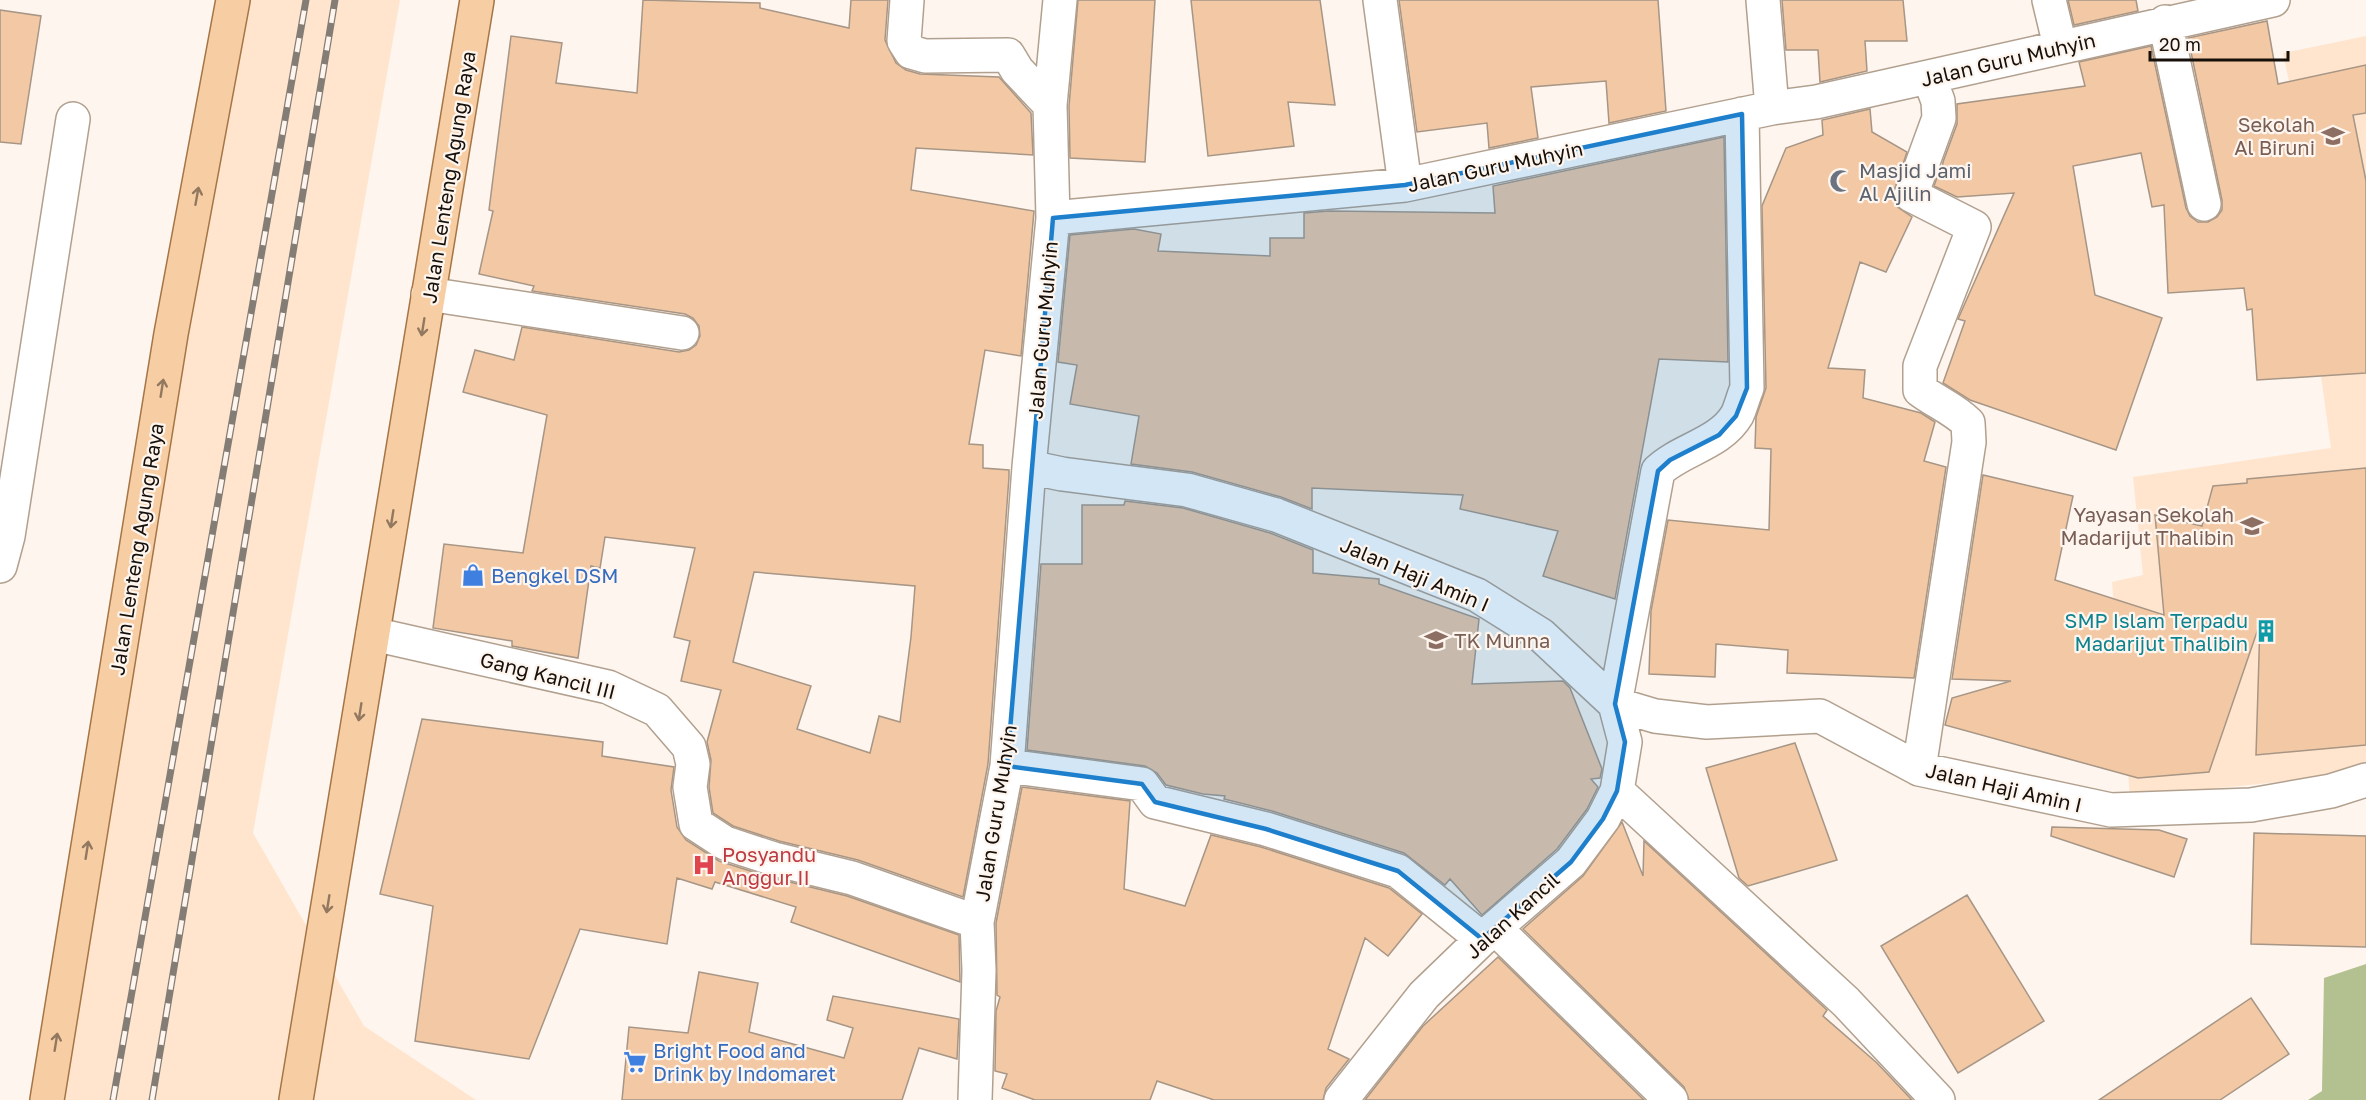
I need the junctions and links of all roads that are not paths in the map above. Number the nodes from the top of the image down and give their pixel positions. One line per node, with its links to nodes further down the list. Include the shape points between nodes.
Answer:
1 (233, 0): 31 (main road, Jalan Lenteng Agung Raya, one-way to 1, via 171,334)
2 (477, 0): 19 (main road, Jalan Lenteng Agung Raya)
3 (907, 0): 13 (street, via 904,41 911,52 925,56 1008,55)
4 (1060, 0): 13 (street)
5 (1380, 0): 16 (street)
6 (1763, 0): 14 (street)
7 (2049, 0): 11 (street)
8 (2273, 0): 9 (street, Jalan Guru Muhyin)
9 (2214, 7): 10 (street, Jalan Guru Muhyin)
10 (2164, 22): 11 (street, Jalan Guru Muhyin); 17 (street)
11 (2060, 46): 12 (street, Jalan Guru Muhyin)
12 (1929, 77): 14 (street, Jalan Guru Muhyin); 26 (street, via 1938,101 1939,118 1911,195 1974,227 1920,366 1920,390 1968,423 1969,442)
13 (1050, 105): 18 (street)
14 (1757, 111): 16 (street, Jalan Guru Muhyin); 24 (street, via 1747,388 1736,416 1719,435 1670,460 1658,471)
15 (73, 119): 22 (street, via 8,536)
16 (1405, 185): 18 (street, Jalan Guru Muhyin)
17 (2204, 204)
18 (1053, 218): 21 (street, Jalan Guru Muhyin)
19 (428, 294): 20 (street); 23 (main road, Jalan Lenteng Agung Raya, one-way to 23)
20 (682, 333)
21 (1029, 467): 24 (street, Jalan Haji Amin I, via 1186,490 1276,515 1477,595 1541,635); 25 (street, Jalan Guru Muhyin)
22 (0, 566)
23 (373, 634): 29 (street, Gang Kancil III, via 608,687 657,710 690,747 690,787 696,824 725,843 852,878); 32 (main road, Jalan Lenteng Agung Raya, one-way to 32)
24 (1615, 704): 26 (street, Jalan Haji Amin I, via 1655,716 1707,722 1820,716); 28 (street, Jalan Kancil, via 1625,742)
25 (1007, 766): 29 (street, Jalan Guru Muhyin); 30 (street, via 1142,784 1155,802 1266,829 1398,871)
26 (1919, 769): 27 (street, Jalan Haji Amin I, via 2110,810 2251,805 2331,791)
27 (2366, 780)
28 (1617, 791): 30 (street, Jalan Kancil, via 1603,819 1571,862); 36 (street, via 1846,1002)
29 (977, 922): 33 (street, Jalan Guru Muhyin, via 980,970)
30 (1488, 933): 34 (street, Jalan Kancil, via 1424,995); 35 (street)
31 (47, 1100)
32 (296, 1100)
33 (975, 1100)
34 (1341, 1100)
35 (1671, 1100)
36 (1938, 1100)

